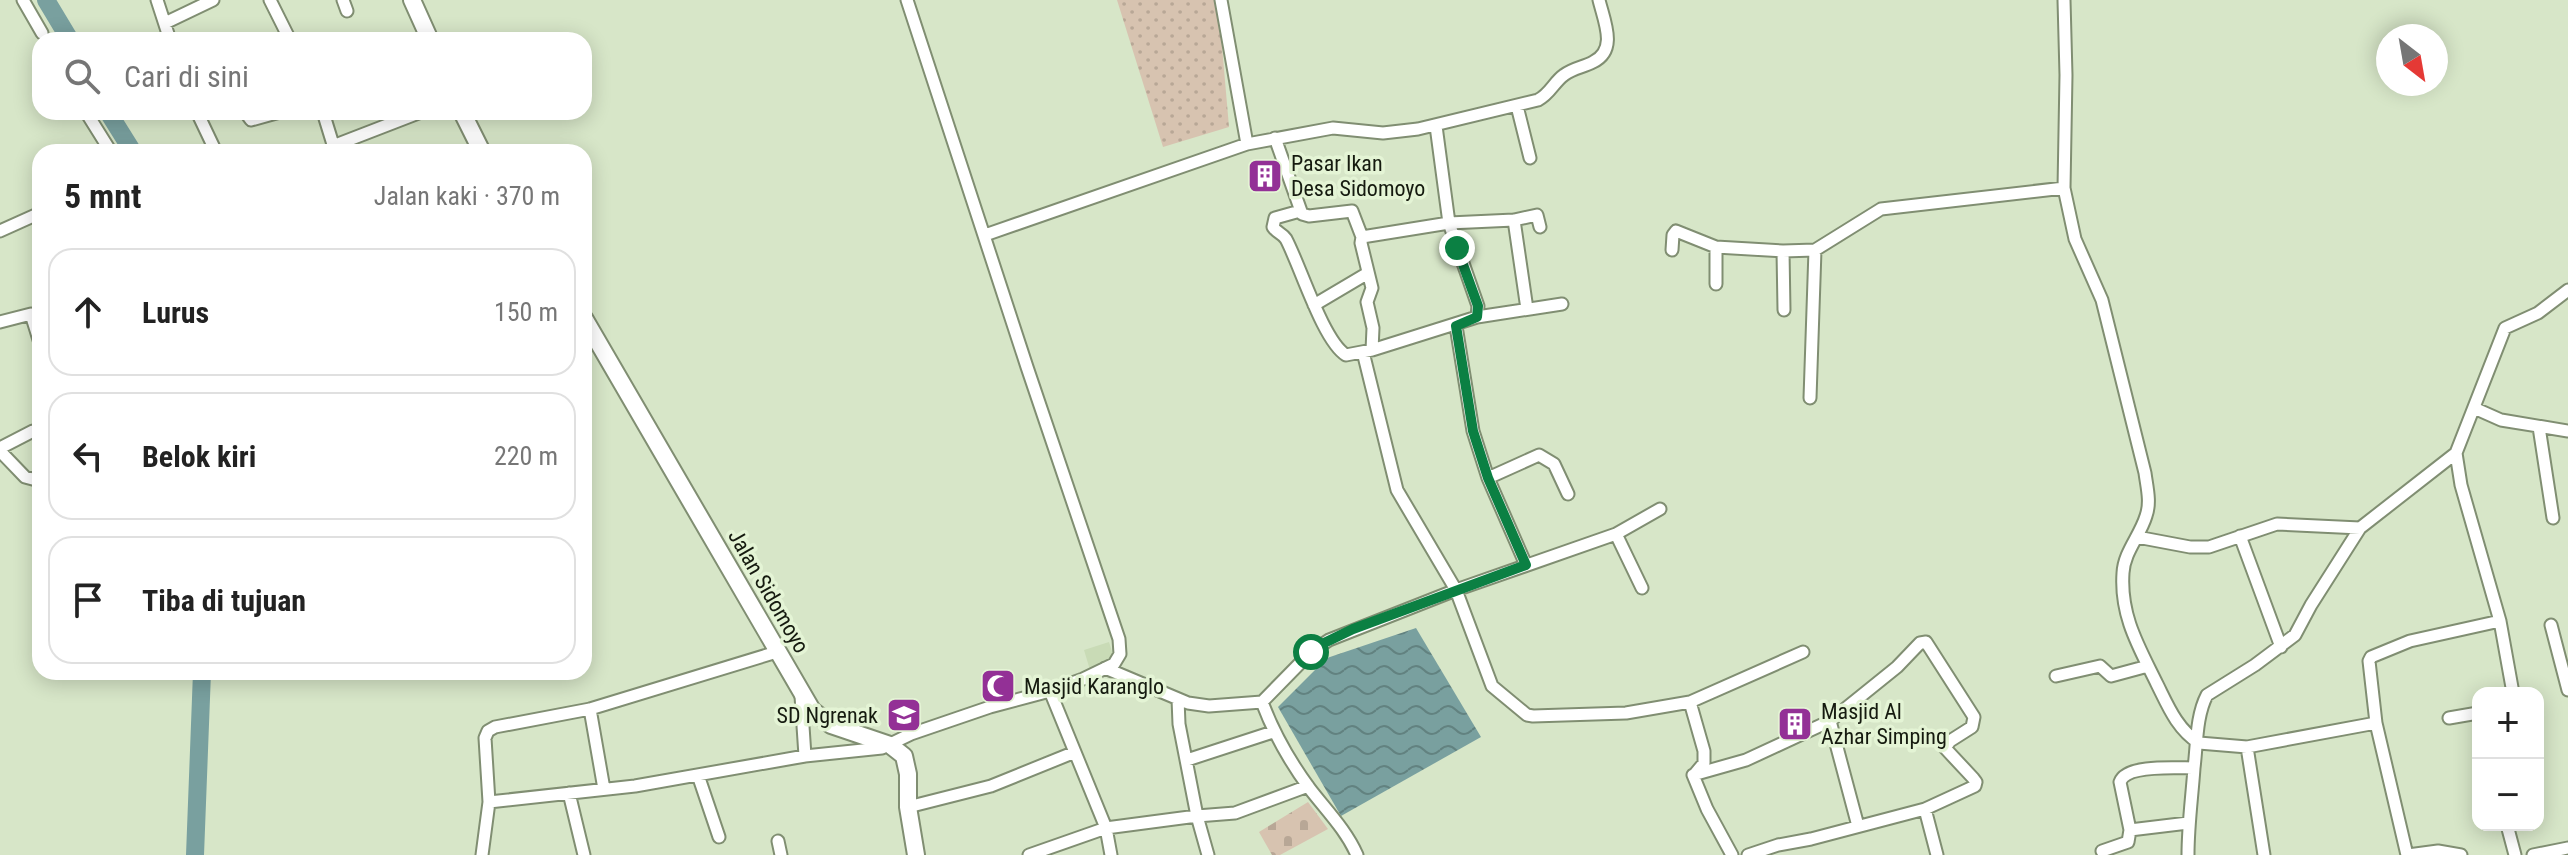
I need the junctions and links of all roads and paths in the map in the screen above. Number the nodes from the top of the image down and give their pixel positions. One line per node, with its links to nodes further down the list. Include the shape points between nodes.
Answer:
1 (23, 0): 11 (street)
2 (157, 0): 10 (street)
3 (213, 0): 10 (street)
4 (270, 0): 13 (street)
5 (412, 0): 14 (main road)
6 (907, 0): 37 (street)
7 (1221, 0): 28 (street)
8 (1599, 0): 15 (street, via 1606,53 1567,72 1543,98)
9 (2064, 0): 30 (street)
10 (165, 23): 12 (street)
11 (41, 32)
12 (168, 32)
13 (286, 32)
14 (426, 32)
15 (1517, 106): 21 (street); 29 (street)
16 (91, 120): 23 (street)
17 (201, 120): 24 (street)
18 (325, 120): 25 (street)
19 (402, 120): 26 (street)
20 (466, 120): 27 (main road)
21 (1436, 126): 22 (street, via 1383,133 1333,128); 34 (street)
22 (1275, 138): 28 (street); 31 (street)
23 (106, 144)
24 (212, 144)
25 (333, 144)
26 (346, 144)
27 (478, 144)
28 (1247, 144): 37 (street)
29 (1530, 158)
30 (2064, 188): 41 (street, via 1881,209); 71 (street, via 2075,239 2102,300 2145,473 2149,506)
31 (1300, 211): 38 (street, via 1309,216 1352,211); 47 (street, via 1275,218 1272,224 1286,240)
32 (32, 217): 36 (street)
33 (1514, 220): 34 (street); 35 (street, via 1537,215); 48 (street)
34 (1449, 223): 38 (street); 51 (street, via 1478,306)
35 (1540, 227)
36 (0, 231)
37 (985, 235): 81 (street, via 1119,639 1120,654)
38 (1362, 237): 43 (street)
39 (1716, 247): 40 (street, via 1676,231); 42 (street); 44 (street)
40 (1672, 250)
41 (1815, 250): 42 (street); 56 (street)
42 (1783, 251): 49 (street)
43 (1368, 273): 47 (street); 55 (street, via 1373,328)
44 (1716, 284)
45 (2568, 290): 57 (street, via 2538,313 2505,328)
46 (1562, 304): 48 (street)
47 (1314, 305): 55 (street, via 1342,352)
48 (1527, 309): 51 (street)
49 (1784, 310)
50 (32, 314): 52 (street)
51 (1477, 317): 53 (street)
52 (0, 322)
53 (1456, 326): 55 (street); 63 (street, via 1473,431)
54 (592, 332): 78 (main road, Jalan Sidomoyo)
55 (1368, 351): 74 (street, via 1397,490)
56 (1810, 398)
57 (2474, 408): 58 (street); 62 (street)
58 (2539, 427): 59 (street); 67 (street)
59 (2568, 431)
60 (32, 432): 61 (street)
61 (0, 449): 64 (street)
62 (2456, 453): 68 (street); 75 (street)
63 (1488, 478): 65 (street, via 1539,455 1554,464); 72 (street)
64 (32, 480)
65 (1568, 494)
66 (1660, 509): 69 (street)
67 (2553, 518)
68 (2360, 528): 70 (street, via 2282,523); 77 (street, via 2297,633)
69 (1616, 534): 72 (street); 73 (street)
70 (2240, 536): 71 (street, via 2209,547); 77 (street)
71 (2137, 537): 80 (street, via 2123,571 2124,601)
72 (1526, 565): 74 (street)
73 (1642, 588)
74 (1456, 590): 89 (street, via 1320,645); 90 (street, via 1492,686 1527,715 1626,713)
75 (2500, 621): 84 (street); 95 (street, via 2410,641 2371,657)
76 (2551, 625): 82 (street)
77 (2281, 647): 97 (street, via 2207,695)
78 (780, 651): 87 (main road, Jalan Sidomoyo); 91 (street)
79 (1803, 652): 90 (street)
80 (2148, 666): 83 (street, via 2111,676 2100,666); 97 (street, via 2176,720)
81 (1105, 668): 86 (street); 88 (street)
82 (2566, 675): 85 (street)
83 (2056, 676)
84 (2512, 687)
85 (2568, 690)
86 (1050, 691): 98 (street, via 975,711); 100 (street)
87 (801, 692): 98 (main road, Jalan Sidomoyo, via 831,725); 101 (street)
88 (1178, 699): 89 (street, via 1209,706); 102 (street)
89 (1262, 702): 96 (street)
90 (1690, 702): 105 (street, via 1704,751 1703,767)
91 (590, 709): 107 (street); 109 (street, via 488,731)
92 (2472, 714): 93 (street)
93 (2449, 718)
94 (1830, 721): 105 (street, via 1746,760); 111 (street, via 1926,642 1974,717 1972,727 1945,748 1976,782); 114 (street)
95 (2376, 723): 99 (street); 135 (street)
96 (1273, 732): 102 (street); 106 (street)
97 (2203, 744): 99 (street); 103 (street)
98 (890, 745): 101 (street); 110 (main road, via 907,762)
99 (2247, 747): 134 (street)
100 (1075, 752): 110 (street, via 991,786); 115 (street)
101 (805, 756): 104 (street)
102 (1187, 760): 112 (street)
103 (2194, 768): 113 (street); 116 (street, via 2126,772 2120,782)
104 (698, 775): 107 (street); 118 (street)
105 (1693, 775): 130 (street)
106 (1308, 786): 112 (street, via 1235,813); 129 (street, via 1347,834)
107 (604, 789): 108 (street)
108 (569, 793): 109 (street); 123 (street)
109 (489, 802): 122 (street)
110 (908, 807): 125 (main road)
111 (1925, 809): 114 (street); 132 (street)
112 (1197, 816): 115 (street); 128 (street)
113 (2188, 823): 116 (street); 133 (street)
114 (1858, 826): 131 (street)
115 (1106, 828): 126 (street); 127 (street)
116 (2130, 830): 121 (street, via 2127,844)
117 (2509, 831): 137 (street)
118 (719, 837)
119 (778, 841): 124 (street)
120 (2568, 848): 138 (street)
121 (2102, 851)
122 (482, 855)
123 (584, 855)
124 (781, 855)
125 (916, 855)
126 (1029, 855)
127 (1111, 855)
128 (1208, 855)
129 (1357, 855)
130 (1732, 855)
131 (1748, 855)
132 (1937, 855)
133 (2188, 855)
134 (2264, 855)
135 (2408, 855): 136 (street)
136 (2461, 855)
137 (2515, 855)
138 (2533, 855)

